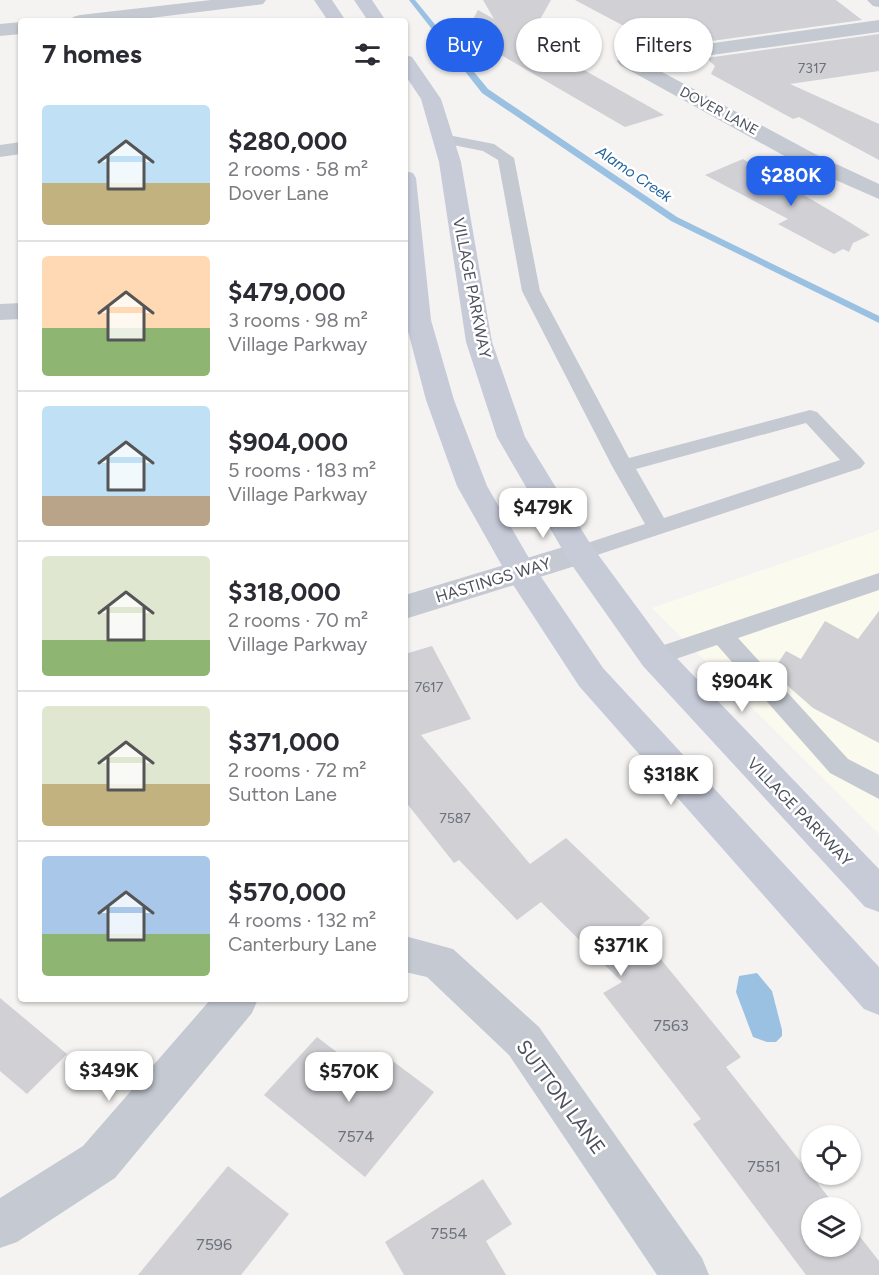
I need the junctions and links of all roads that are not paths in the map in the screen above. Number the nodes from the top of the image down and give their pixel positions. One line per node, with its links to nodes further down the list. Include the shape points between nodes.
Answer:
1 (257, 0): 4 (street)
2 (323, 0): 5 (street)
3 (363, 0): 6 (street)
4 (105, 18)
5 (335, 18)
6 (375, 18)
7 (879, 26): 12 (street, DOVER LANE, via 627,61 807,159)
8 (18, 28): 9 (street)
9 (0, 30)
10 (408, 65): 11 (street, VILLAGE PARKWAY, via 432,99)
11 (443, 139): 16 (lane, via 488,147 506,158 531,291); 18 (street, VILLAGE PARKWAY, via 479,342 511,437)
12 (879, 192)
13 (408, 211): 19 (street, via 418,320 440,400 472,486)
14 (18, 311): 15 (street)
15 (0, 312)
16 (623, 466): 17 (lane); 17 (lane, via 810,416 854,463)
17 (659, 528): 18 (lane)
18 (580, 554): 19 (street, HASTINGS WAY); 23 (street, VILLAGE PARKWAY)
19 (521, 572): 21 (street, HASTINGS WAY); 27 (street, via 591,677)
20 (879, 581): 22 (lane)
21 (408, 606)
22 (722, 634): 23 (lane); 24 (lane, via 839,766)
23 (656, 657): 25 (street, VILLAGE PARKWAY)
24 (879, 788)
25 (879, 895)
26 (408, 955): 30 (street, SUTTON LANE, via 440,962 524,1041)
27 (879, 996)
28 (234, 1002): 29 (street, via 99,1162)
29 (0, 1225)
30 (685, 1275)

